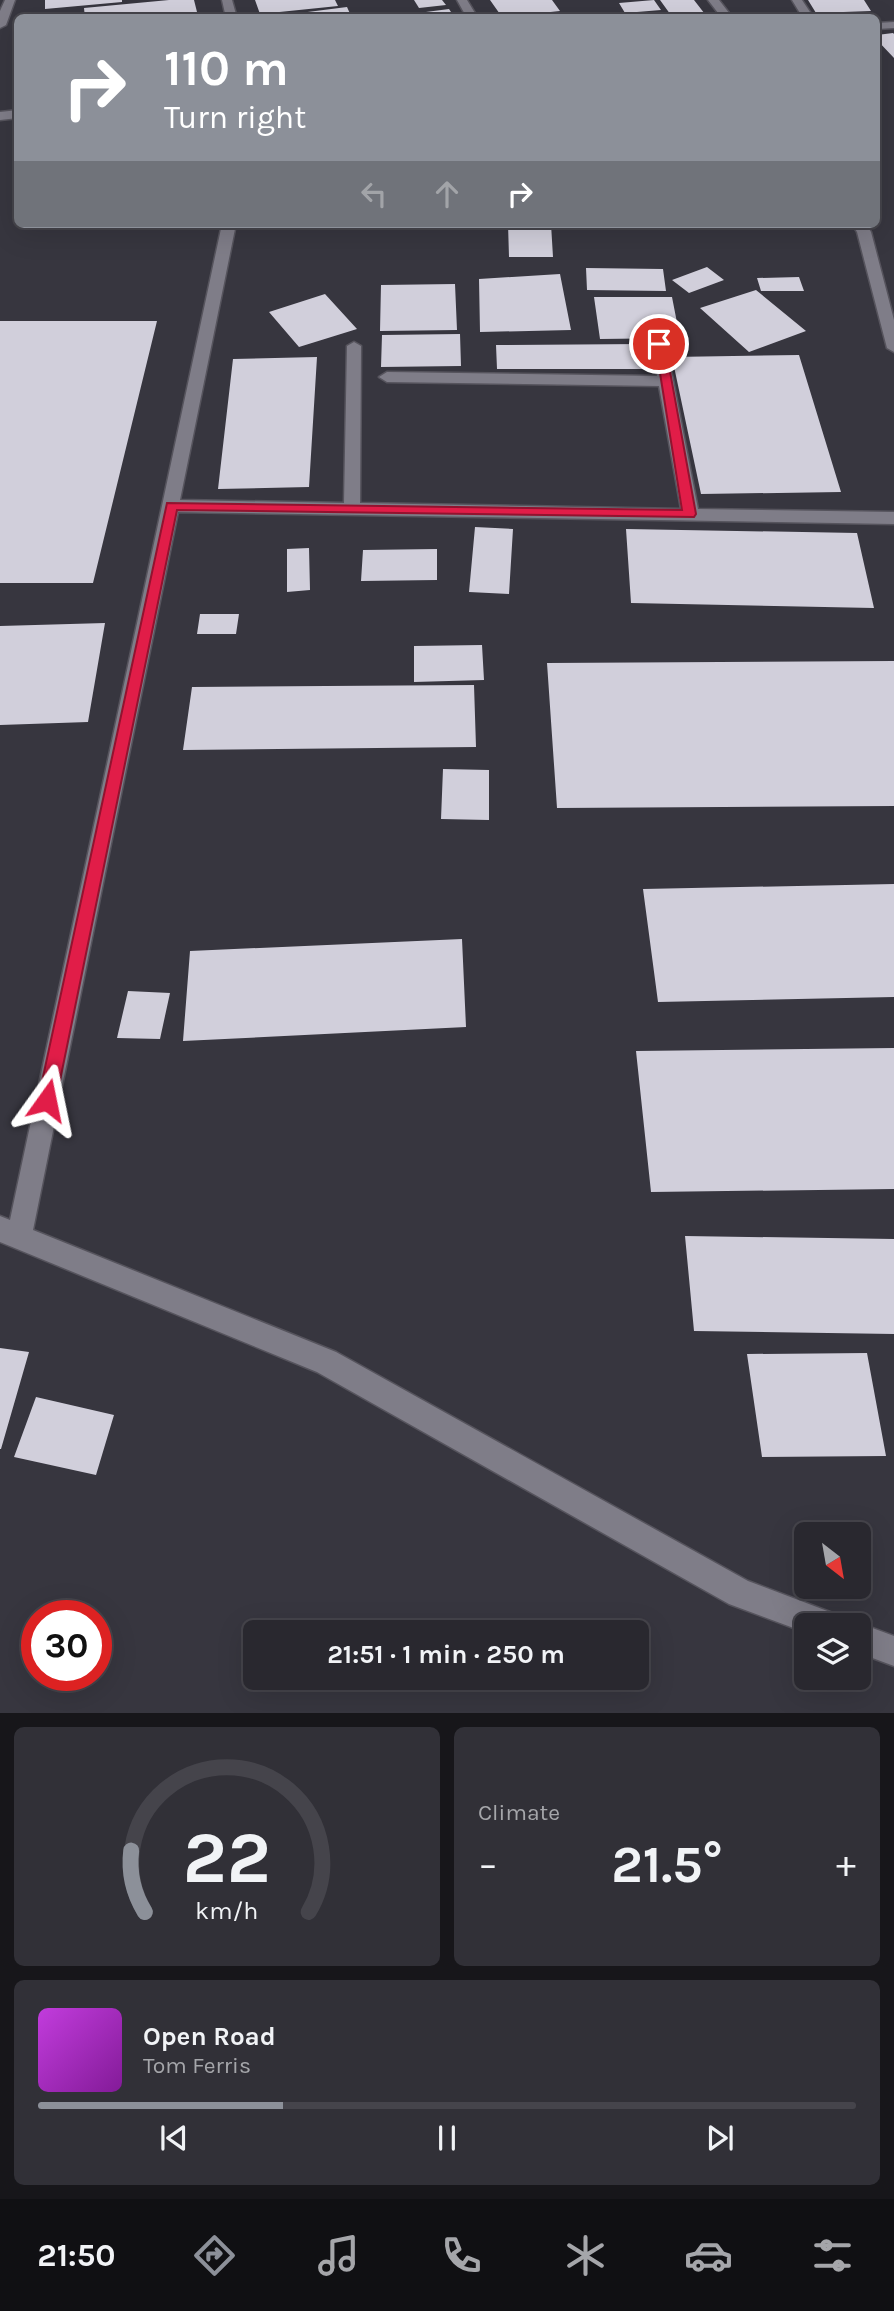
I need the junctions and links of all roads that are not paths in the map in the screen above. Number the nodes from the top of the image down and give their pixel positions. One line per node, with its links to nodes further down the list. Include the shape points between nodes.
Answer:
1 (10, 0): 4 (street)
2 (713, 0): 3 (street)
3 (725, 14)
4 (0, 25)
5 (228, 228): 12 (street)
6 (862, 228): 9 (street)
7 (659, 344): 11 (street)
8 (354, 346): 13 (street)
9 (894, 348)
10 (387, 377): 11 (street)
11 (666, 381): 14 (street)
12 (172, 506): 13 (street); 16 (street)
13 (352, 509): 14 (street)
14 (690, 514): 15 (street)
15 (894, 518)
16 (10, 1233): 17 (street, via 326,1362 740,1593)
17 (794, 1613)
18 (871, 1642): 19 (street)
19 (894, 1651)

